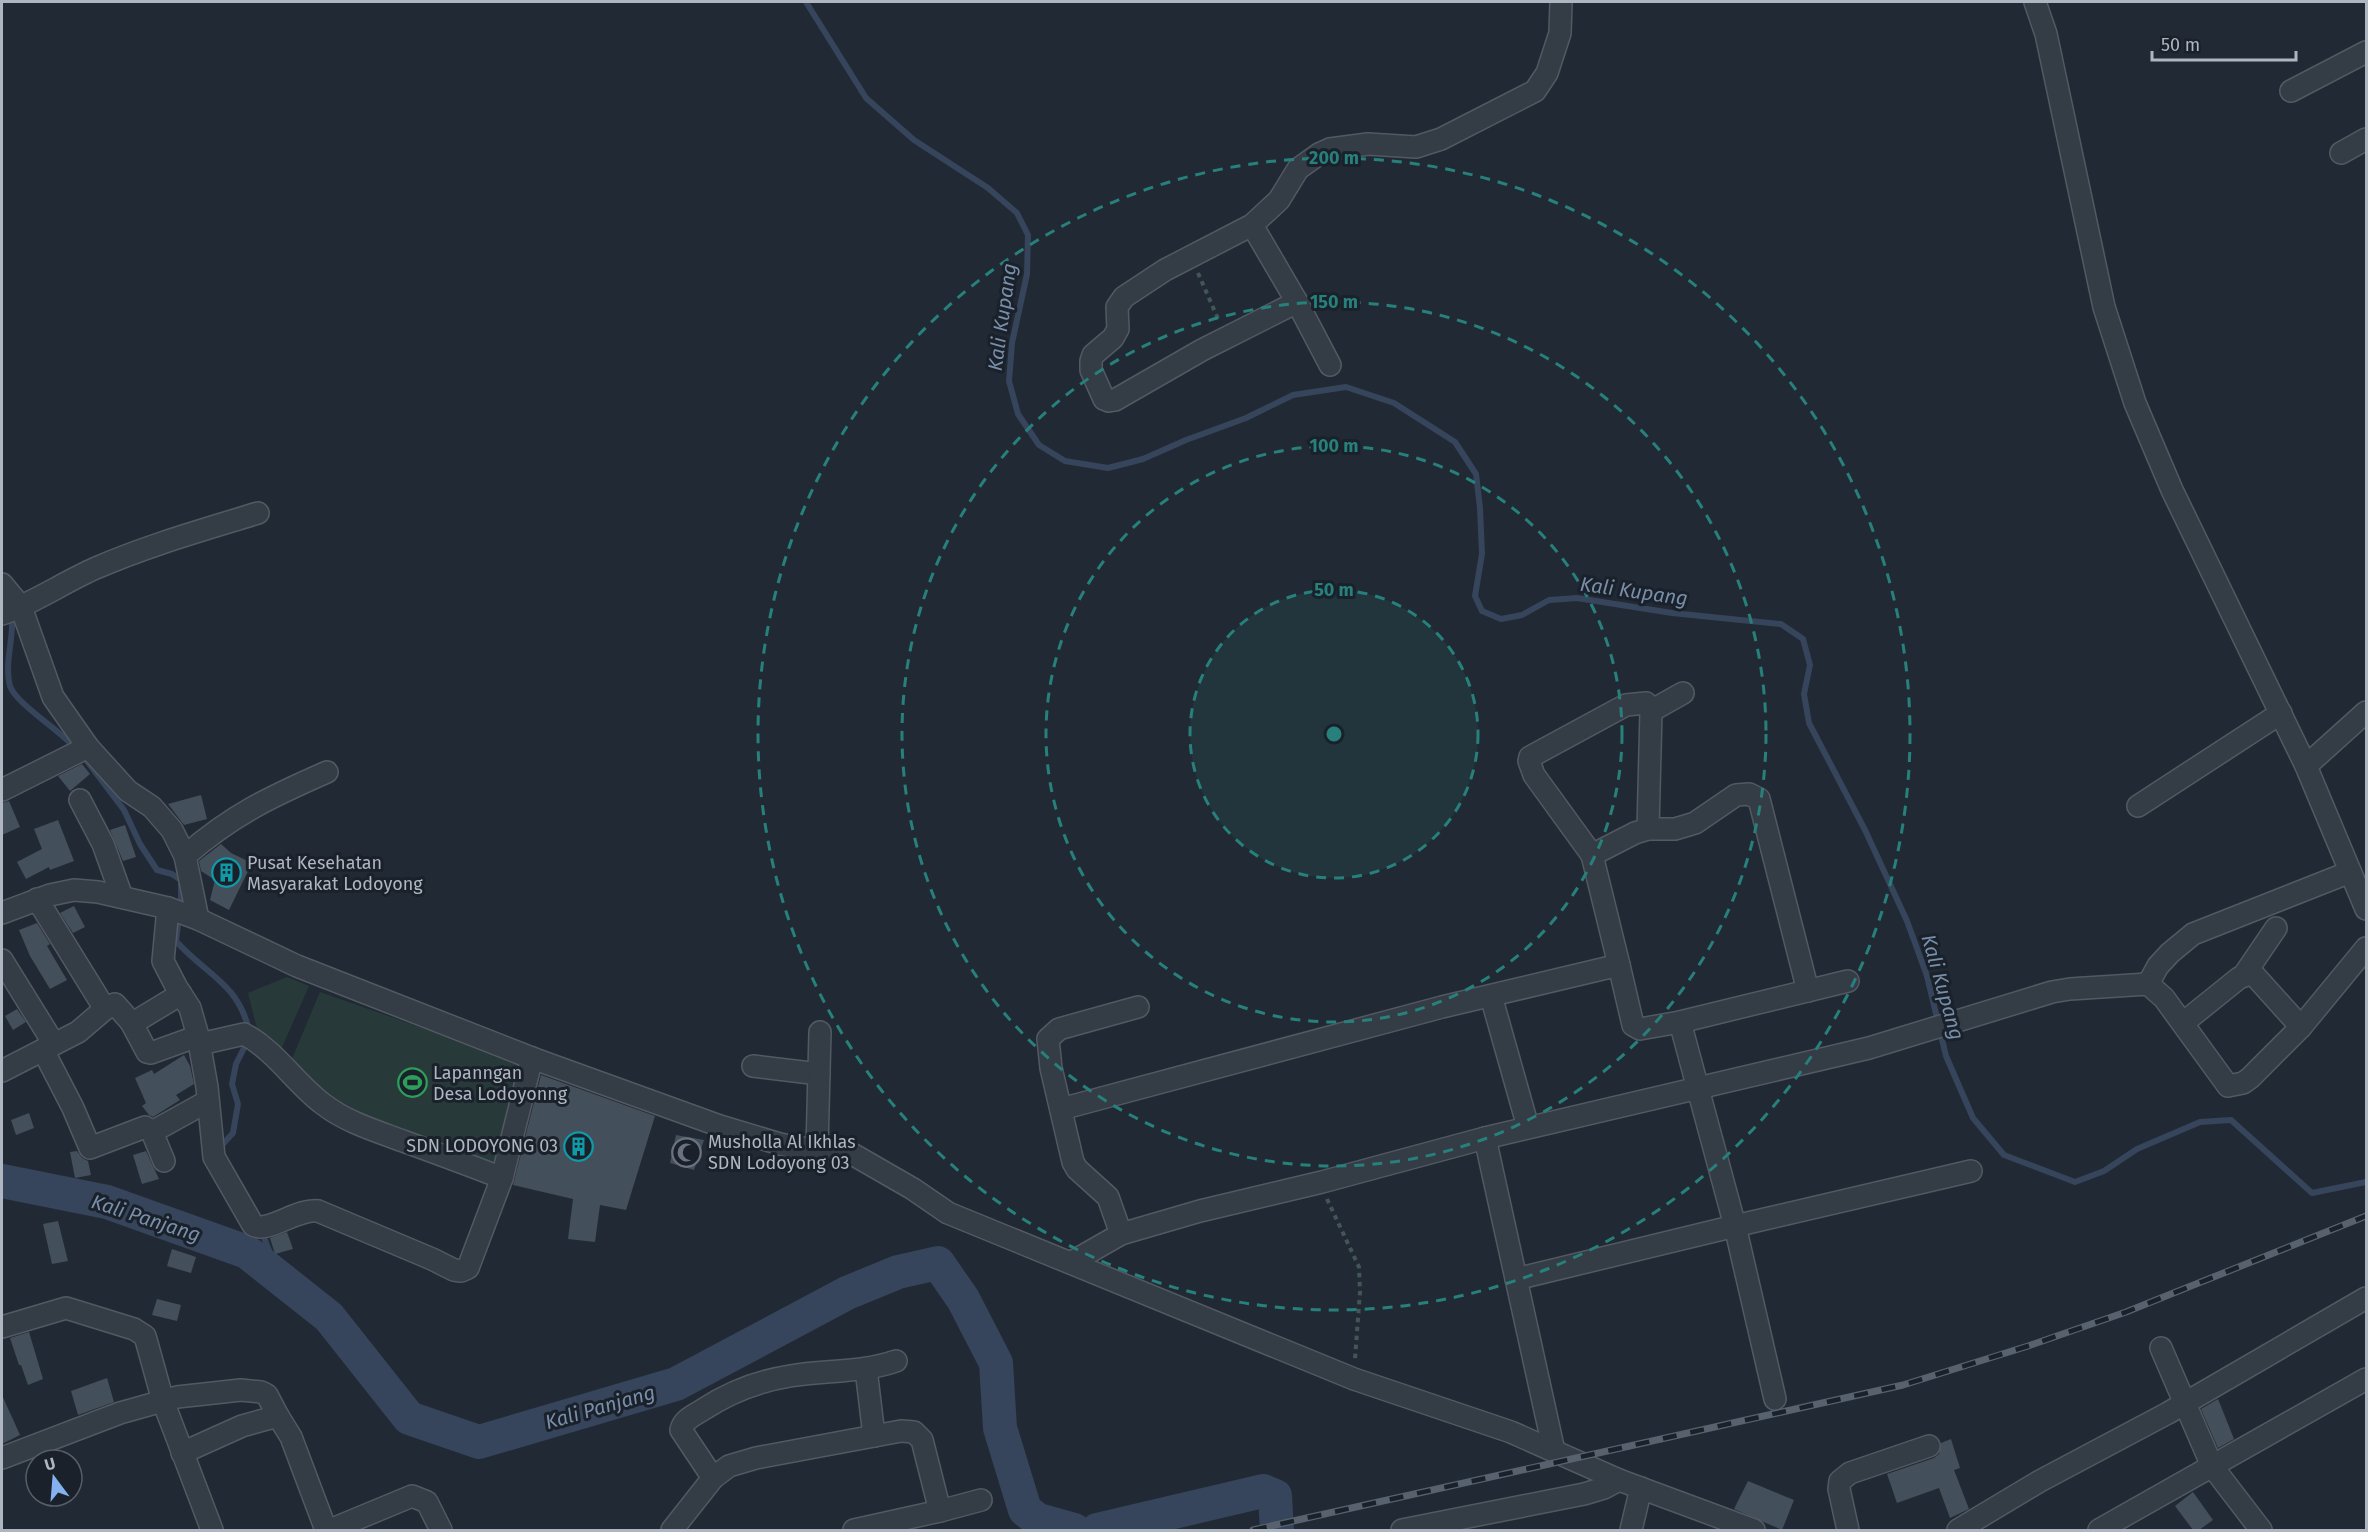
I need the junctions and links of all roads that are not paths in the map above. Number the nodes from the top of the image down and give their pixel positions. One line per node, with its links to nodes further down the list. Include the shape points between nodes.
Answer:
1 (1561, 2): 7 (street, via 1560,33 1547,73 1535,91 1441,139 1416,147 1368,144 1319,154 1298,169 1279,200)
2 (2035, 2): 16 (street, via 2046,34 2104,307 2135,403 2172,490)
3 (2367, 52): 4 (street)
4 (2291, 91)
5 (2367, 139): 6 (street)
6 (2341, 153)
7 (1252, 225): 8 (street); 8 (street, via 1165,270 1119,302 1118,329 1091,361 1104,399 1115,400)
8 (1297, 302): 9 (street)
9 (1330, 364)
10 (258, 513): 12 (street, via 115,560)
11 (2, 584): 12 (street)
12 (11, 610): 17 (street, via 53,698)
13 (1683, 693): 14 (street)
14 (1651, 711): 23 (street); 24 (street, via 1646,703 1626,705 1529,760 1534,775)
15 (2367, 712): 18 (street)
16 (2281, 714): 18 (street); 22 (street)
17 (88, 747): 20 (street); 25 (street, via 128,791 162,818)
18 (2306, 766): 26 (street)
19 (327, 772): 25 (street, via 239,813)
20 (2, 790)
21 (80, 800): 27 (street, via 103,844)
22 (2138, 806)
23 (1648, 829): 24 (street); 39 (street, via 1685,827 1742,793 1759,799)
24 (1592, 855): 35 (street)
25 (185, 856): 31 (street, via 196,900)
26 (2350, 872): 29 (street); 38 (street, via 2193,934 2170,952)
27 (122, 897): 28 (street, via 74,890); 31 (street)
28 (37, 899): 30 (street); 43 (street)
29 (2367, 909)
30 (2, 913)
31 (182, 913): 40 (street, via 164,961); 51 (street, via 297,966)
32 (2276, 928): 36 (street)
33 (2367, 948): 47 (street)
34 (2, 960): 50 (street)
35 (1619, 965): 41 (street); 45 (street, via 1635,1028)
36 (2244, 975): 46 (street); 47 (street, via 2254,976)
37 (1848, 981): 39 (street)
38 (2148, 984): 46 (street); 55 (street, via 2070,988 1869,1048)
39 (1808, 990): 45 (street)
40 (181, 994): 44 (street); 49 (street, via 190,1008)
41 (1491, 996): 57 (street); 58 (street)
42 (1138, 1007): 57 (street, via 1059,1029 1048,1039)
43 (105, 1009): 44 (street, via 115,1004); 50 (street, via 78,1032)
44 (131, 1022): 49 (street, via 147,1052)
45 (1680, 1022): 55 (street)
46 (2182, 1023): 47 (street, via 2228,1086 2250,1078)
47 (2301, 1027)
48 (820, 1032): 54 (street)
49 (199, 1040): 56 (street); 64 (street, via 253,1039 324,1105 342,1116)
50 (49, 1047): 53 (street); 59 (street, via 90,1148 144,1127)
51 (532, 1058): 61 (street, via 720,1126 780,1144); 64 (street)
52 (753, 1066): 54 (street)
53 (2, 1071)
54 (819, 1074): 61 (street)
55 (1698, 1088): 58 (street); 65 (street)
56 (208, 1101): 59 (street); 64 (street, via 214,1157 258,1228 309,1210 318,1211 462,1271 471,1264)
57 (1061, 1109): 66 (street, via 1073,1162 1108,1197)
58 (1528, 1127): 60 (street)
59 (152, 1132): 62 (street)
60 (1485, 1137): 66 (street); 68 (street)
61 (818, 1149): 67 (street, via 838,1149 854,1155 948,1214)
62 (164, 1161)
63 (1971, 1171): 65 (street)
64 (502, 1178)
65 (1735, 1226): 68 (street); 75 (street)
66 (1121, 1234): 67 (street)
67 (1072, 1262): 81 (street, via 1354,1379 1511,1432)
68 (1516, 1279): 81 (street)
69 (2367, 1298): 77 (street)
70 (2, 1327): 76 (street, via 66,1308 134,1329 145,1336 150,1348)
71 (2161, 1348): 77 (street)
72 (896, 1361): 73 (street)
73 (866, 1369): 79 (street); 85 (street, via 768,1381 724,1396 685,1421 681,1430)
74 (2367, 1379): 84 (street)
75 (1774, 1399)
76 (163, 1401): 78 (street, via 240,1390 261,1392 267,1395); 82 (street); 83 (street, via 120,1413)
77 (2184, 1404): 84 (street); 99 (street, via 2040,1480)
78 (278, 1416): 82 (street, via 242,1426); 91 (street, via 291,1437)
79 (874, 1436): 85 (street, via 756,1458 729,1466); 89 (street, via 914,1432 922,1440)
80 (1929, 1446): 98 (street, via 1850,1473 1840,1481)
81 (1554, 1451): 86 (street)
82 (182, 1453): 90 (street)
83 (2, 1458)
84 (2212, 1467): 100 (street); 101 (street)
85 (713, 1478): 93 (street)
86 (1619, 1480): 87 (street); 95 (street, via 1584,1494)
87 (1641, 1488): 96 (street); 97 (street)
88 (981, 1500): 89 (street)
89 (940, 1511): 94 (street)
90 (212, 1530)
91 (328, 1530): 92 (street, via 412,1496 427,1502)
92 (441, 1530)
93 (672, 1530)
94 (854, 1530)
95 (1402, 1530)
96 (1631, 1530)
97 (1754, 1530)
98 (1848, 1530)
99 (1958, 1530)
100 (2099, 1530)
101 (2261, 1530)

